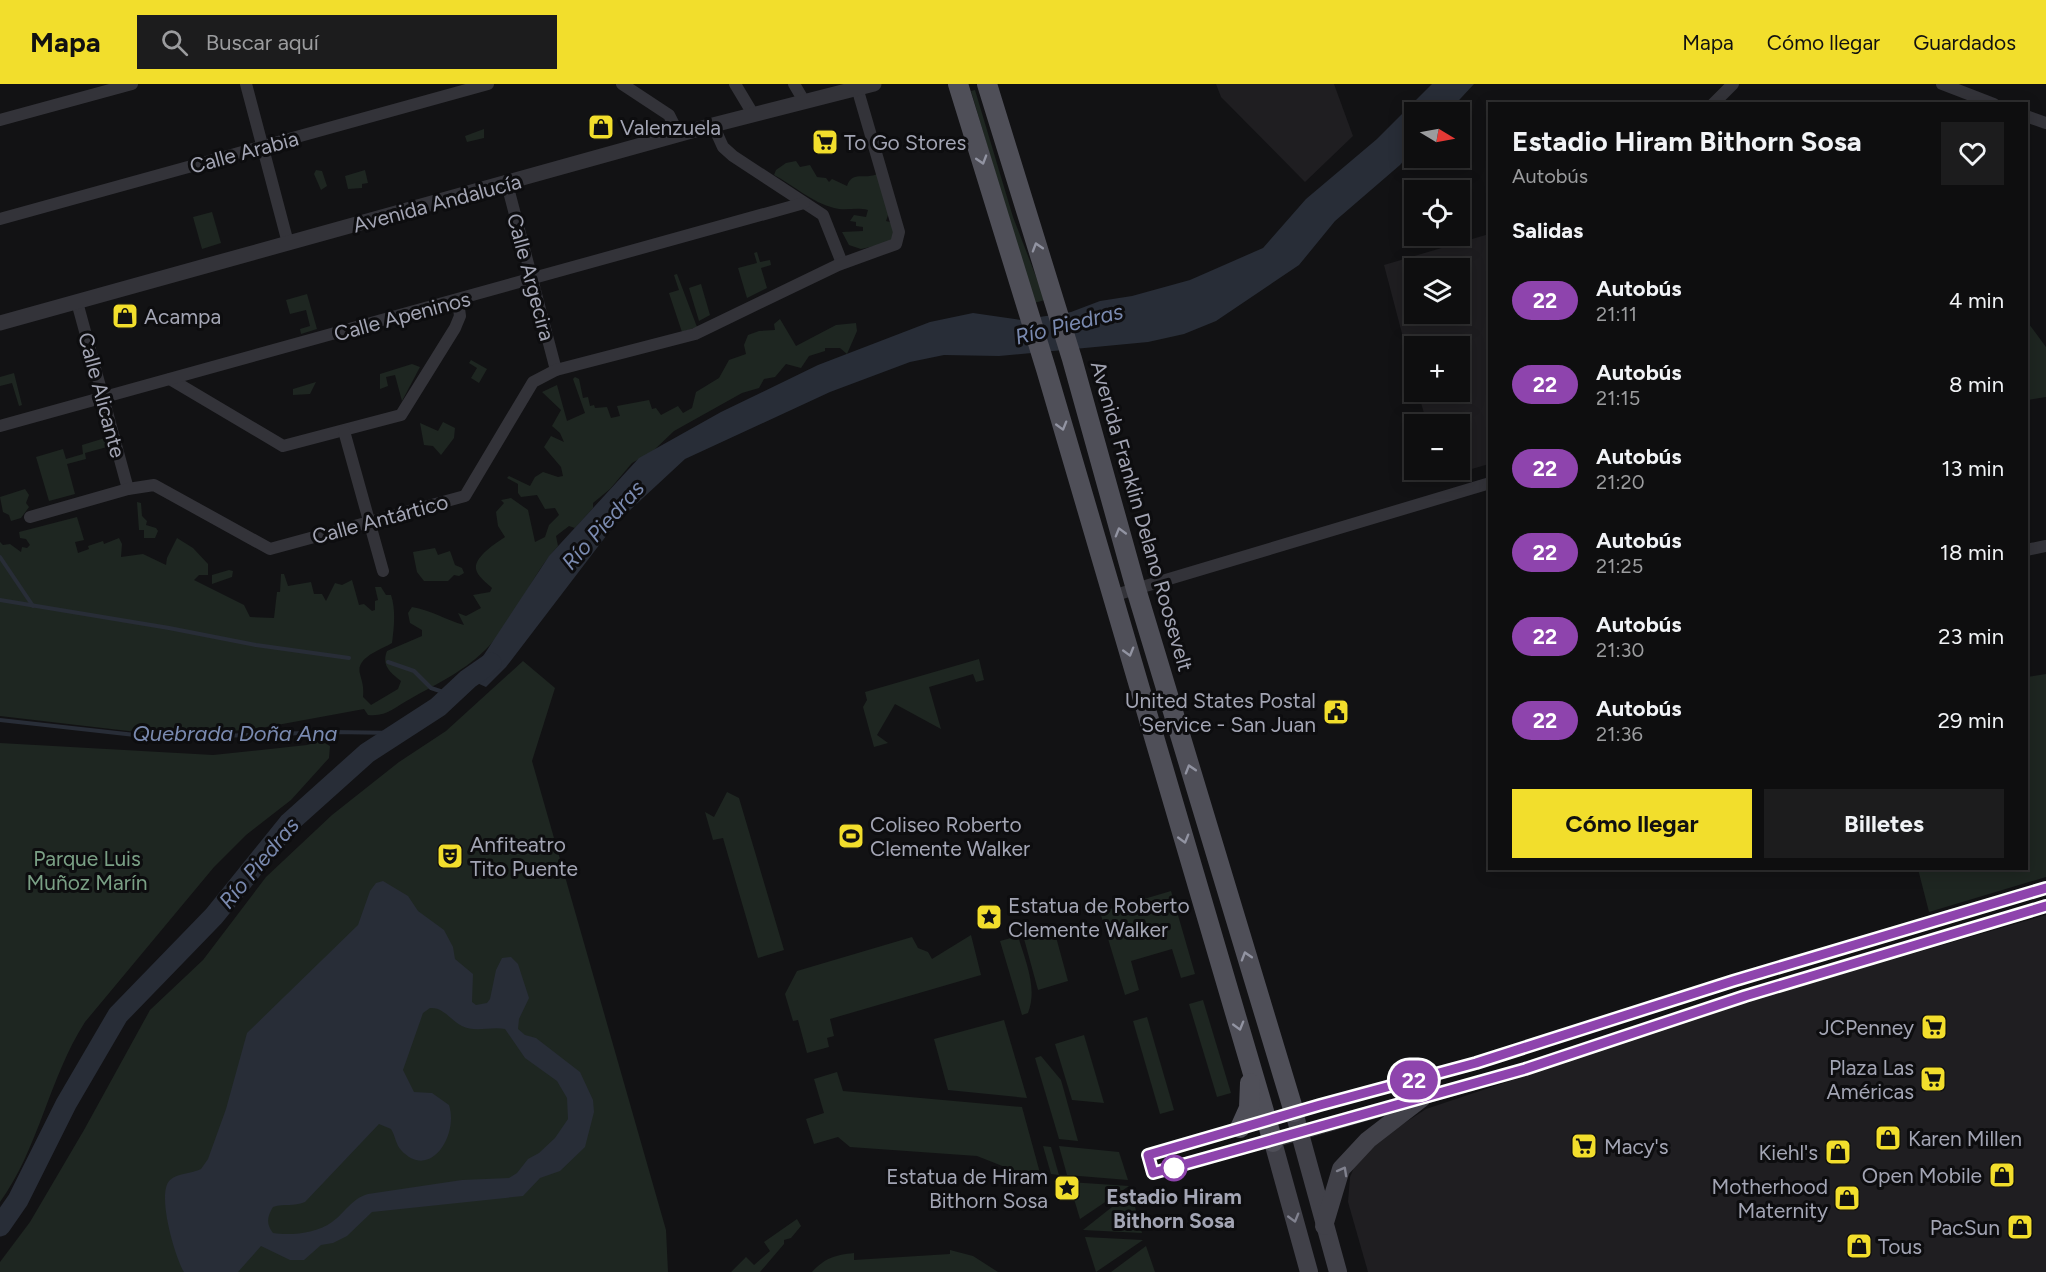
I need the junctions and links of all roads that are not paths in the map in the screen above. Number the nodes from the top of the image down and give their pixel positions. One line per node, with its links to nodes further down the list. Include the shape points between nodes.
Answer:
1 (132, 84): 18 (street)
2 (246, 84): 22 (street)
3 (488, 84): 22 (street, Calle Arabia)
4 (622, 84): 21 (street, via 669,115)
5 (735, 84): 16 (street)
6 (794, 84): 13 (street)
7 (874, 84): 12 (street, Avenida Andalucía)
8 (958, 84): 45 (main road, one-way to 45)
9 (987, 84): 44 (main road, Avenida Franklin Delano Roosevelt, one-way to 9, via 1072,359)
10 (1733, 84): 14 (street)
11 (1942, 84): 15 (street)
12 (857, 86): 13 (street, Avenida Andalucía); 27 (street, Calle Antártico, via 899,232 890,249)
13 (804, 101): 16 (street, Avenida Andalucía)
14 (1715, 102)
15 (1989, 102)
16 (753, 114): 20 (street, Avenida Andalucía)
17 (2028, 117): 19 (street)
18 (0, 120)
19 (2046, 123)
20 (713, 125): 21 (street, Avenida Andalucía); 24 (street, via 723,147 733,156)
21 (679, 135): 23 (street, Avenida Andalucía)
22 (263, 147): 25 (street, Calle Arabia); 26 (street)
23 (507, 184): 26 (street, Avenida Andalucía); 28 (street, Calle Argecira)
24 (804, 203): 27 (street, via 823,215); 28 (street, Calle Apeninos)
25 (0, 219)
26 (288, 243): 30 (street, Avenida Andalucía)
27 (842, 263): 32 (street, Calle Antártico, via 695,334)
28 (532, 280): 29 (street, Calle Apeninos); 32 (street, Calle Argecira)
29 (458, 301): 33 (street, Calle Apeninos); 36 (street, via 460,316 455,328 401,416)
30 (77, 302): 31 (street, Avenida Andalucía); 34 (street, Calle Alicante)
31 (0, 323)
32 (556, 370): 40 (street, Calle Antártico, via 533,382 465,496)
33 (170, 379): 34 (street, Calle Apeninos); 36 (street, via 283,446)
34 (104, 398): 35 (street, Calle Apeninos); 38 (street, Calle Alicante)
35 (0, 426)
36 (344, 431): 40 (street)
37 (1488, 484): 44 (street)
38 (128, 489): 39 (street, Calle Antártico); 40 (street, Calle Antártico, via 154,485 270,549)
39 (30, 518)
40 (368, 523): 43 (street)
41 (2046, 546): 42 (street)
42 (2028, 550)
43 (383, 571)
44 (1136, 589): 45 (street); 50 (main road, Avenida Franklin Delano Roosevelt, one-way to 44)
45 (1112, 596): 48 (main road, one-way to 48)
46 (2046, 888): 50 (street, via 1476,1063)
47 (2046, 906): 49 (street)
48 (1247, 1054): 51 (main road); 52 (main road, via 1251,1092)
49 (1421, 1099): 53 (street); 55 (main road, one-way to 49, via 1341,1169 1368,1140)
50 (1294, 1112): 51 (street); 53 (main road, Avenida Franklin Delano Roosevelt)
51 (1266, 1120): 54 (main road)
52 (1240, 1128)
53 (1299, 1134): 54 (street); 55 (main road, Avenida Franklin Delano Roosevelt)
54 (1273, 1142): 56 (main road, one-way to 56)
55 (1324, 1226): 57 (main road, Avenida Franklin Delano Roosevelt)
56 (1309, 1272)
57 (1338, 1272)

